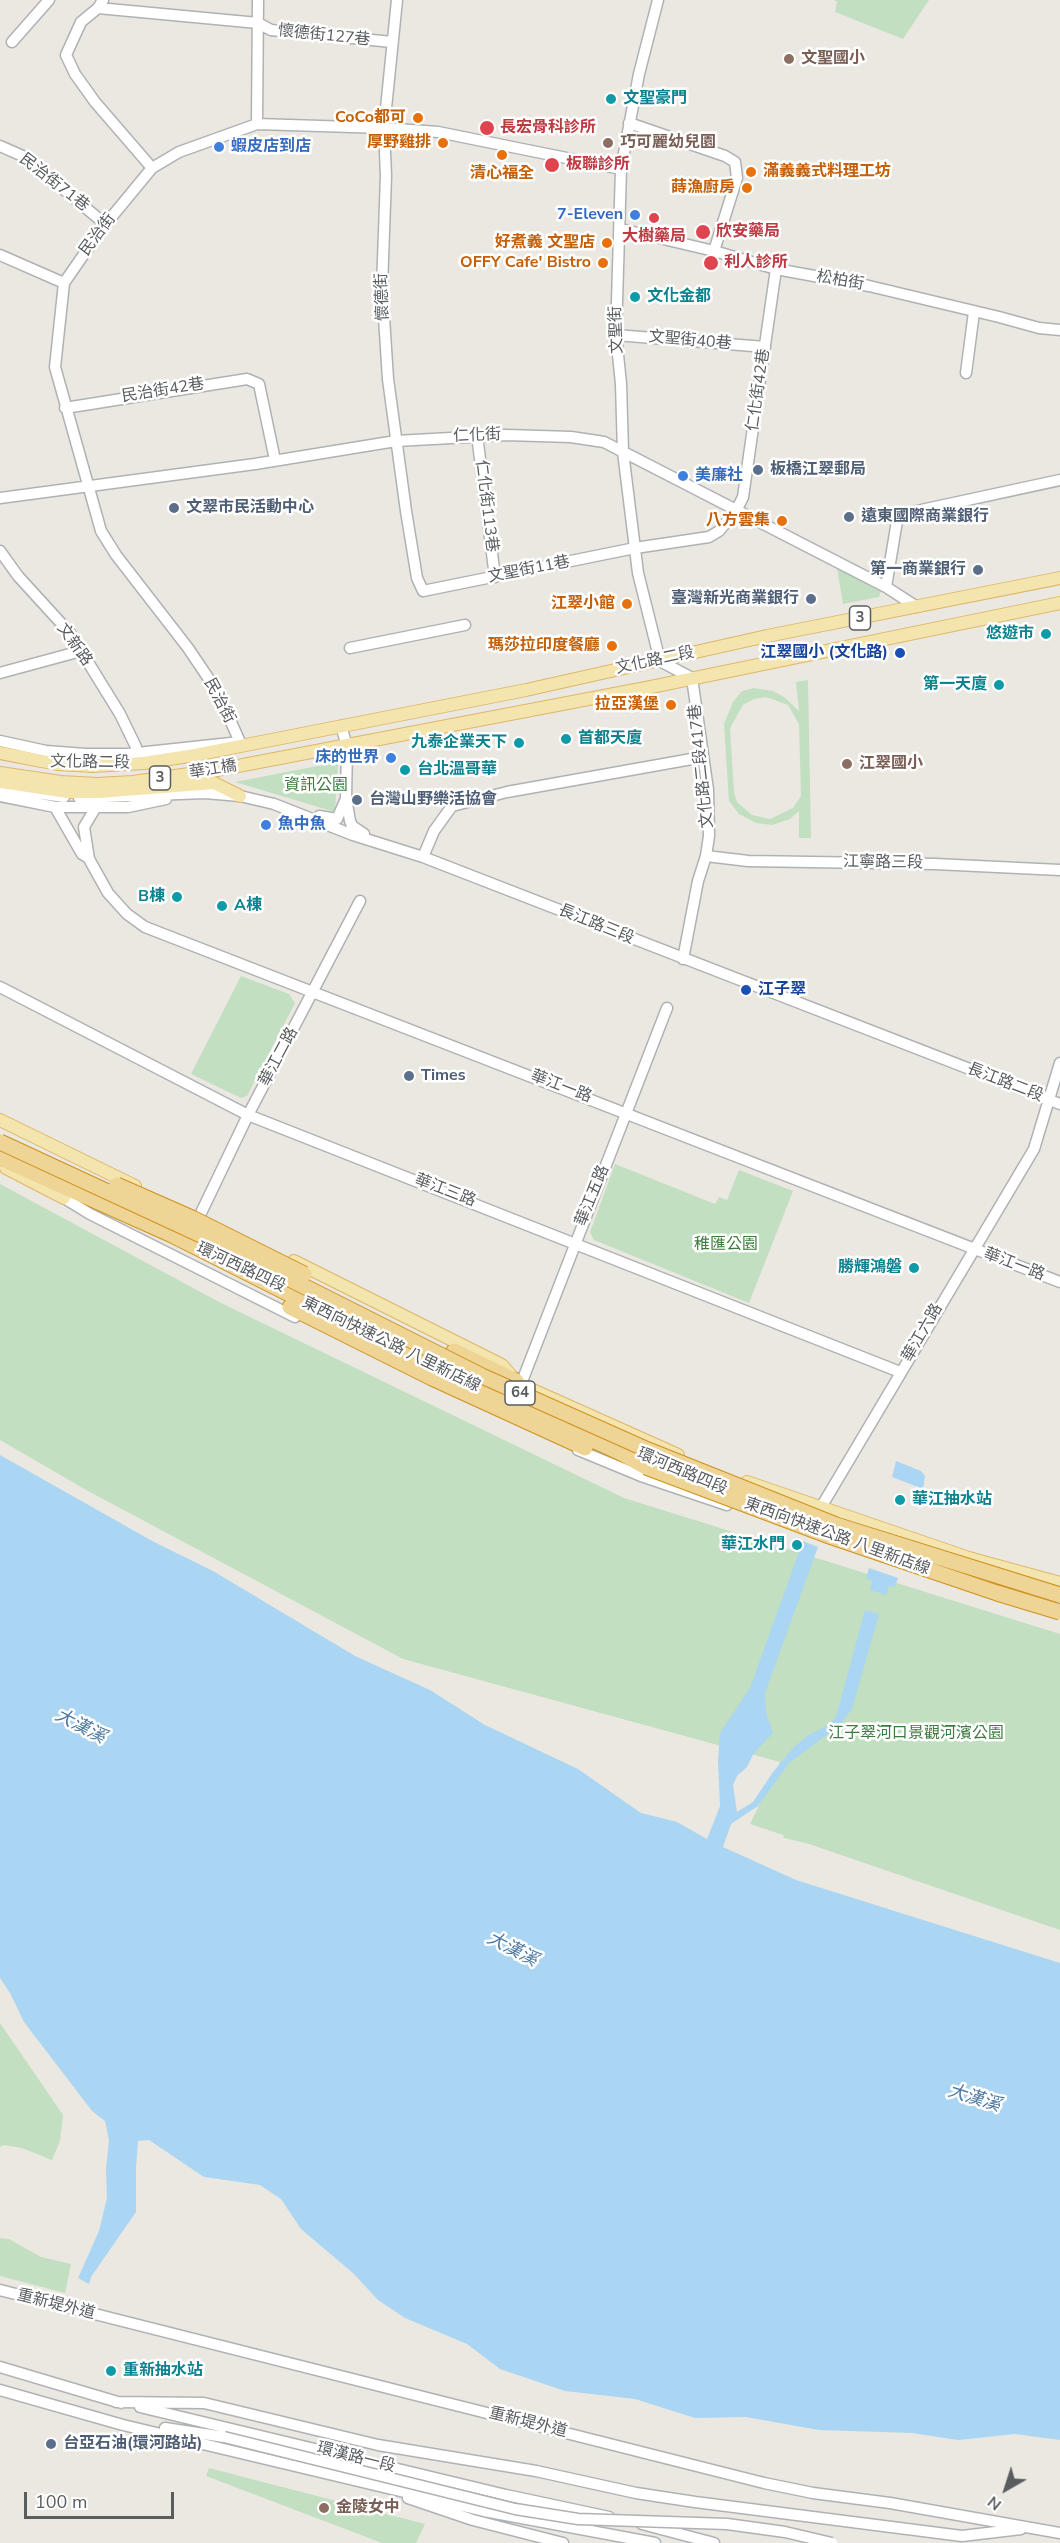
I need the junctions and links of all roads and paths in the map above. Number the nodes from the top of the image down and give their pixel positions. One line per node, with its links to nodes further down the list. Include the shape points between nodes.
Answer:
1 (49, 0): 7 (street)
2 (258, 0): 6 (street, 懷德街127巷)
3 (397, 0): 8 (street, 懷德街)
4 (658, 0): 9 (street, 文聖街)
5 (101, 4): 6 (street, 懷德街127巷); 13 (street, via 81,22 66,56 94,102)
6 (258, 23): 8 (street, 懷德街127巷, via 271,30); 10 (street)
7 (12, 42)
8 (392, 42): 11 (street, 懷德街)
9 (629, 123): 14 (street, 文聖街); 17 (street, via 735,162 736,178)
10 (257, 124): 11 (street, 民治街); 13 (street, 民治街, via 179,152)
11 (384, 128): 14 (street, 民治街, via 481,139); 28 (street, 懷德街, via 382,287)
12 (0, 146): 15 (street, 民治街71巷, via 25,157)
13 (152, 168): 15 (street, 民治街)
14 (621, 169): 16 (street, 文聖街)
15 (105, 224): 20 (street, 民治街)
16 (621, 229): 17 (street, 松柏街); 23 (street, 文聖街)
17 (714, 251): 19 (street, 松柏街)
18 (0, 255): 20 (street)
19 (776, 269): 21 (street, 松柏街, via 869,286); 24 (street, 仁化街42巷)
20 (64, 283): 26 (street, 民治街, via 55,367)
21 (974, 312): 22 (street, 松柏街); 25 (street)
22 (1060, 330)
23 (616, 335): 24 (street, 文聖街40巷); 29 (street, 文聖街)
24 (765, 347): 34 (street, 仁化街42巷, via 743,497)
25 (966, 373)
26 (65, 408): 30 (street, 民治街42巷, via 247,379 259,384); 32 (street, 民治街)
27 (477, 435): 28 (street, 仁化街); 29 (street, 仁化街, via 572,437 604,442); 37 (street, 仁化街113巷)
28 (396, 441): 30 (street, 仁化街); 40 (street, 懷德街, via 417,578)
29 (623, 452): 34 (street, 仁化街); 35 (street, 文聖街)
30 (275, 460): 32 (street, 仁化街)
31 (1060, 480): 39 (street, via 898,515)
32 (87, 486): 33 (street, 仁化街); 52 (street, 民治街, via 101,531 188,648)
33 (0, 498)
34 (737, 509): 35 (street, 文聖街11巷, via 709,537); 39 (street, 仁化街)
35 (635, 548): 37 (street, 文聖街11巷); 46 (street, 文聖街)
36 (0, 551): 45 (street, 文新路)
37 (495, 577): 40 (street, 文聖街11巷)
38 (1060, 578): 42 (main road, 文化路二段 / 3)
39 (886, 587): 42 (street, 仁化街)
40 (423, 591)
41 (1060, 603): 48 (main road, 文化路二段 / 3)
42 (917, 607): 46 (main road, 文化路二段 / 3)
43 (465, 625): 44 (street)
44 (350, 648)
45 (81, 651): 47 (street); 54 (street, 文新路)
46 (660, 661): 48 (street); 49 (main road, 文化路二段 / 3)
47 (0, 673)
48 (692, 678): 53 (main road, 文化路二段 / 3); 57 (street, 文化路二段417巷)
49 (341, 726): 52 (main road, 文化路二段 / 3); 53 (street)
50 (0, 735): 54 (street, 文化路二段, via 62,746)
51 (0, 741): 52 (street, via 85,754)
52 (245, 743): 54 (street, 文化路二段, via 208,739); 56 (main road, 文化路二段 / 3, via 144,763 93,766 57,764)
53 (347, 746): 55 (main road, 文化路二段 / 3); 64 (street)
54 (136, 747)
55 (319, 750): 58 (main road, 華江橋 / 3, via 134,782 61,782)
56 (0, 753)
57 (703, 757): 69 (street, 文化路二段417巷, via 708,790); 70 (street, via 507,792 452,806 434,831)
58 (0, 772)
59 (0, 782): 63 (main road, via 68,792 214,783)
60 (0, 788): 61 (street, via 66,797)
61 (187, 795): 63 (street, 長江路三段); 66 (street, via 128,807)
62 (0, 796): 65 (street)
63 (240, 796): 67 (street, 長江路三段)
64 (346, 798): 67 (street, via 334,820); 68 (street, via 352,826)
65 (55, 807): 66 (street); 71 (street, 華江一路, via 82,854)
66 (96, 807): 71 (street, 華江一路, via 84,827)
67 (287, 809): 68 (street, 長江路三段)
68 (377, 842): 70 (street, 長江路三段)
69 (706, 856): 72 (street, 江寧路三段, via 748,861); 74 (street, 文化路二段417巷)
70 (423, 857): 74 (street, 長江路三段)
71 (89, 859): 76 (street, 華江一路, via 108,893 126,914 145,927)
72 (1060, 870)
73 (360, 901): 76 (street, 華江二路)
74 (683, 959): 78 (street, 長江路三段)
75 (0, 987): 82 (street, 華江三路)
76 (314, 992): 81 (street, 華江一路); 82 (street, 華江二路)
77 (667, 1008): 81 (street, 華江五路)
78 (950, 1062): 80 (street, 長江路二段)
79 (1060, 1063): 80 (street, 華江六路)
80 (1055, 1102): 92 (street, 華江六路, via 1035,1139 1034,1149)
81 (627, 1113): 91 (street, 華江五路); 92 (street, 華江一路)
82 (248, 1115): 90 (street, 華江二路); 91 (street, 華江三路)
83 (0, 1120): 89 (main road, 環河西路四段)
84 (0, 1134): 95 (highway, bridge, via 192,1218)
85 (0, 1142): 101 (highway, 東西向快速公路 八里新店線 / 64, bridge, via 216,1242 482,1376 648,1450 836,1525)
86 (0, 1155): 96 (highway, 東西向快速公路 八里新店線 / 64); 98 (main road, 環河西路四段, via 514,1398)
87 (0, 1165): 88 (main road, 環河西路四段)
88 (64, 1198): 96 (highway, via 92,1206 528,1424 615,1461); 98 (street, 環河西路四段, via 101,1220 506,1419 641,1476 766,1518)
89 (166, 1202): 90 (main road, 環河西路四段); 95 (main road, 環河西路四段, via 184,1217 232,1241 244,1254 481,1373)
90 (200, 1215): 95 (main road, 環河西路四段, via 502,1365)
91 (574, 1242): 94 (street, 華江三路); 95 (street, 華江五路)
92 (973, 1249): 93 (street, 華江一路); 94 (street, 華江六路)
93 (1060, 1282)
94 (900, 1372): 97 (street, 華江六路)
95 (518, 1382): 97 (main road, 環河西路四段, via 707,1467)
96 (646, 1467): 102 (highway, 東西向快速公路 八里新店線 / 64, bridge, via 832,1537)
97 (819, 1508): 98 (street, 華江六路); 99 (main road, 環河西路四段)
98 (812, 1528): 102 (main road, 環河西路四段, via 892,1564 1023,1605)
99 (1012, 1571): 100 (main road, 環河西路四段); 101 (main road, 環河西路四段)
100 (1060, 1583)
101 (1060, 1596)
102 (1060, 1612)
103 (0, 2290): 109 (street, 重新堤外道, via 764,2483)
104 (1, 2370): 106 (street, 環漢路一段)
105 (0, 2390): 107 (street, 環漢路一段)
106 (116, 2402): 109 (street, via 204,2403 378,2445 695,2502 962,2536); 113 (street, 環漢路一段)
107 (123, 2425): 108 (street, 環漢路一段); 114 (street, bridge, via 150,2425 224,2437 515,2510 578,2519 728,2524)
108 (354, 2478): 111 (street, via 473,2520); 112 (street, 環漢路一段, via 484,2511)
109 (1033, 2527): 110 (street, 重新堤外道)
110 (1060, 2533)
111 (563, 2543)
112 (655, 2543)
113 (714, 2543)
114 (832, 2543)

